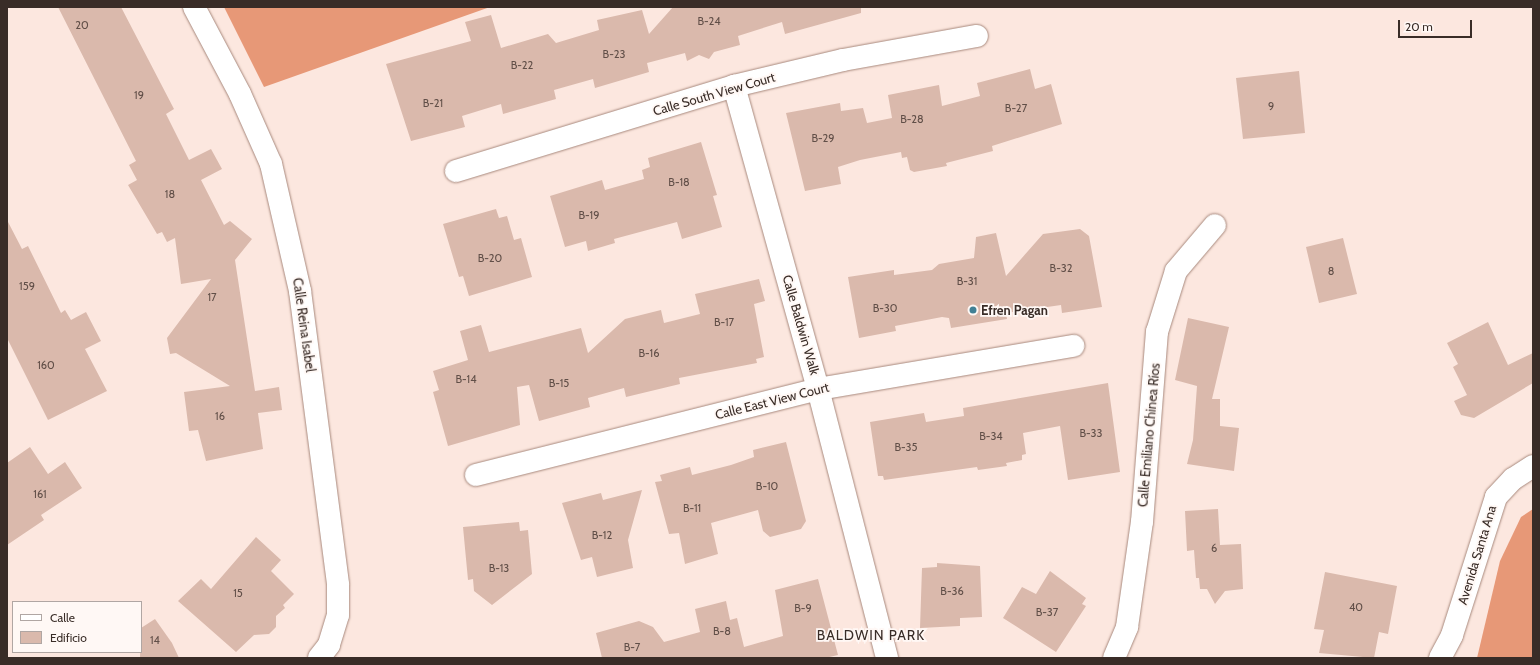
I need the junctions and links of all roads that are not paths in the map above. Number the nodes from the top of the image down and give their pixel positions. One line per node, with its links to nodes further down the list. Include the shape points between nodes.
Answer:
1 (194, 7): 10 (street, Calle Reina Isabel, via 240,94 271,164 300,291 338,585 338,615 328,645)
2 (977, 36): 3 (street, Calle South View Court, via 843,60)
3 (734, 86): 4 (street, Calle South View Court); 7 (street, Calle Baldwin Walk)
4 (456, 171)
5 (1215, 225): 12 (street, Calle Emiliano Chinea Ríos, via 1176,272 1157,332 1141,530 1127,627)
6 (1074, 346): 7 (street, Calle East View Court)
7 (818, 389): 9 (street, Calle East View Court); 11 (street, Calle Baldwin Walk)
8 (1533, 466): 13 (street, Avenida Santa Ana, via 1513,479 1496,496 1452,635)
9 (476, 475)
10 (319, 658)
11 (887, 658)
12 (1114, 658)
13 (1440, 658)

